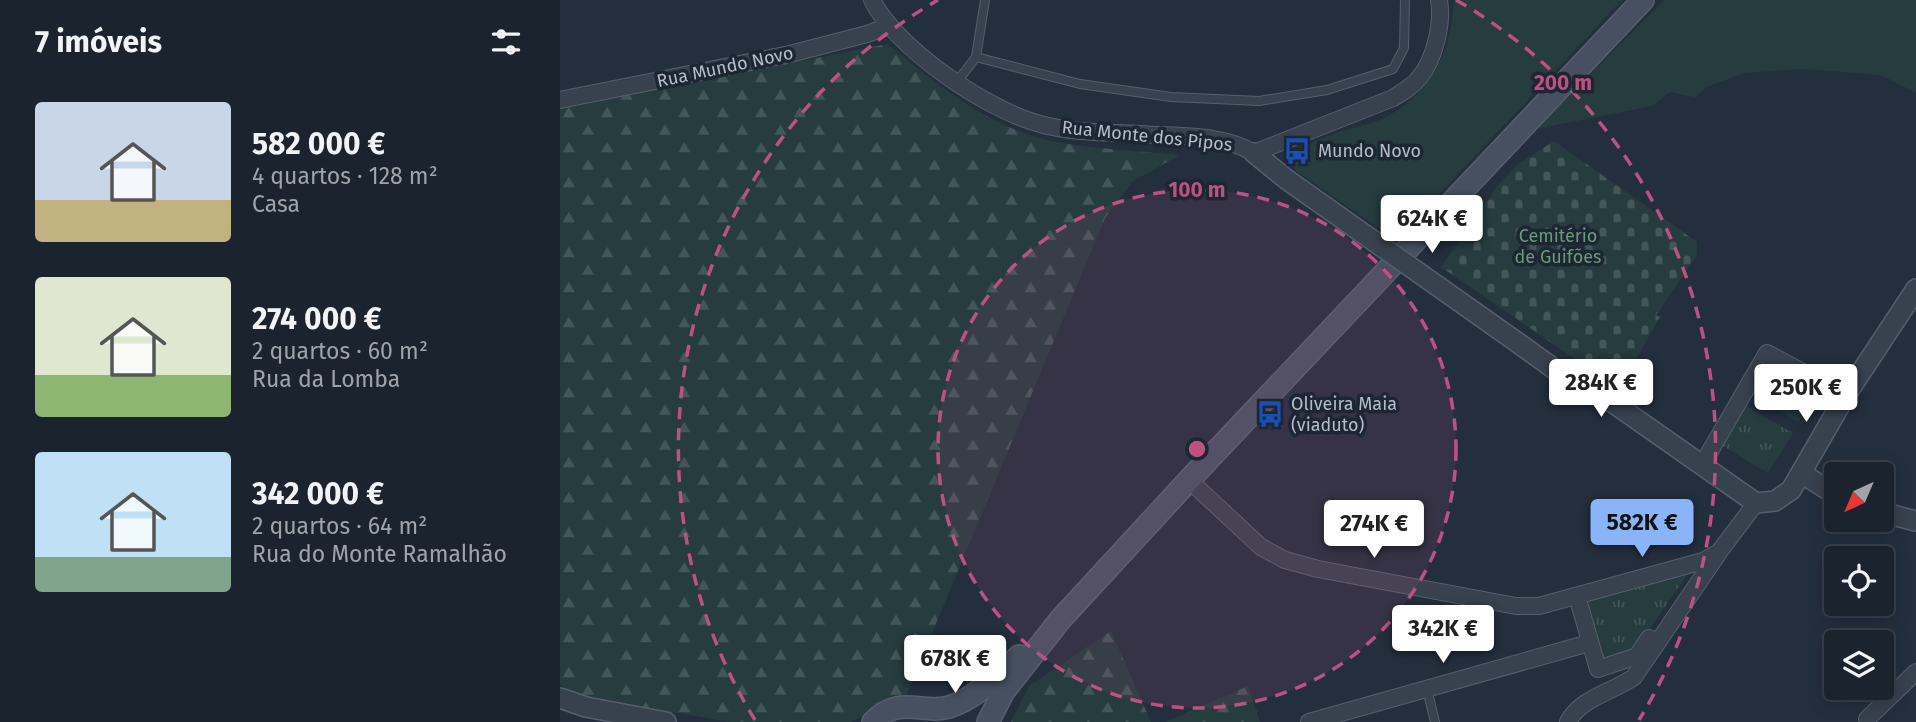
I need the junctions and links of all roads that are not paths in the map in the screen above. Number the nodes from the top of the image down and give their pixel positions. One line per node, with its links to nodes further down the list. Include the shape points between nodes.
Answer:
1 (872, 0): 6 (street, Rua Monte dos Pipos)
2 (985, 0): 7 (lane)
3 (1405, 0): 7 (lane, via 1404,48 1393,69 1326,90 1259,101 1171,97 1080,84)
4 (1439, 0): 10 (street, via 1432,53 1422,76 1406,90)
5 (1643, 0): 15 (main road)
6 (888, 26): 8 (street, Rua Monte dos Pipos); 9 (street, Rua Mundo Novo, via 790,54)
7 (976, 57): 8 (lane)
8 (957, 82): 10 (street, Rua Monte dos Pipos, via 1039,124 1227,140)
9 (560, 100)
10 (1254, 153): 13 (street, Rua Monte dos Pipos, bridge, via 1575,384 1609,400)
11 (1916, 289): 12 (street)
12 (1846, 395): 13 (street, via 1767,353); 14 (street)
13 (1702, 465): 17 (street, Rua Monte dos Pipos)
14 (1801, 474): 16 (street); 17 (street, via 1784,496)
15 (1189, 480): 22 (street, via 1261,547 1300,565 1516,606 1539,606); 23 (main road)
16 (1824, 488)
17 (1756, 503): 20 (street)
18 (1894, 515): 19 (street)
19 (1916, 521)
20 (1719, 552): 21 (street); 36 (street, via 1634,677 1588,702)
21 (1703, 561): 22 (street); 24 (street, via 1637,656 1598,669)
22 (1577, 596): 24 (street)
23 (1060, 620): 28 (main road, via 973,695 947,708); 33 (main road, via 1004,691)
24 (1589, 643): 26 (street)
25 (1916, 673): 29 (street)
26 (1427, 689): 34 (street); 35 (lane)
27 (560, 698): 30 (street)
28 (930, 707): 31 (main road, via 893,709); 32 (main road)
29 (1867, 719)
30 (666, 722)
31 (873, 722)
32 (955, 722)
33 (988, 722)
34 (1309, 722)
35 (1435, 722)
36 (1568, 722)

